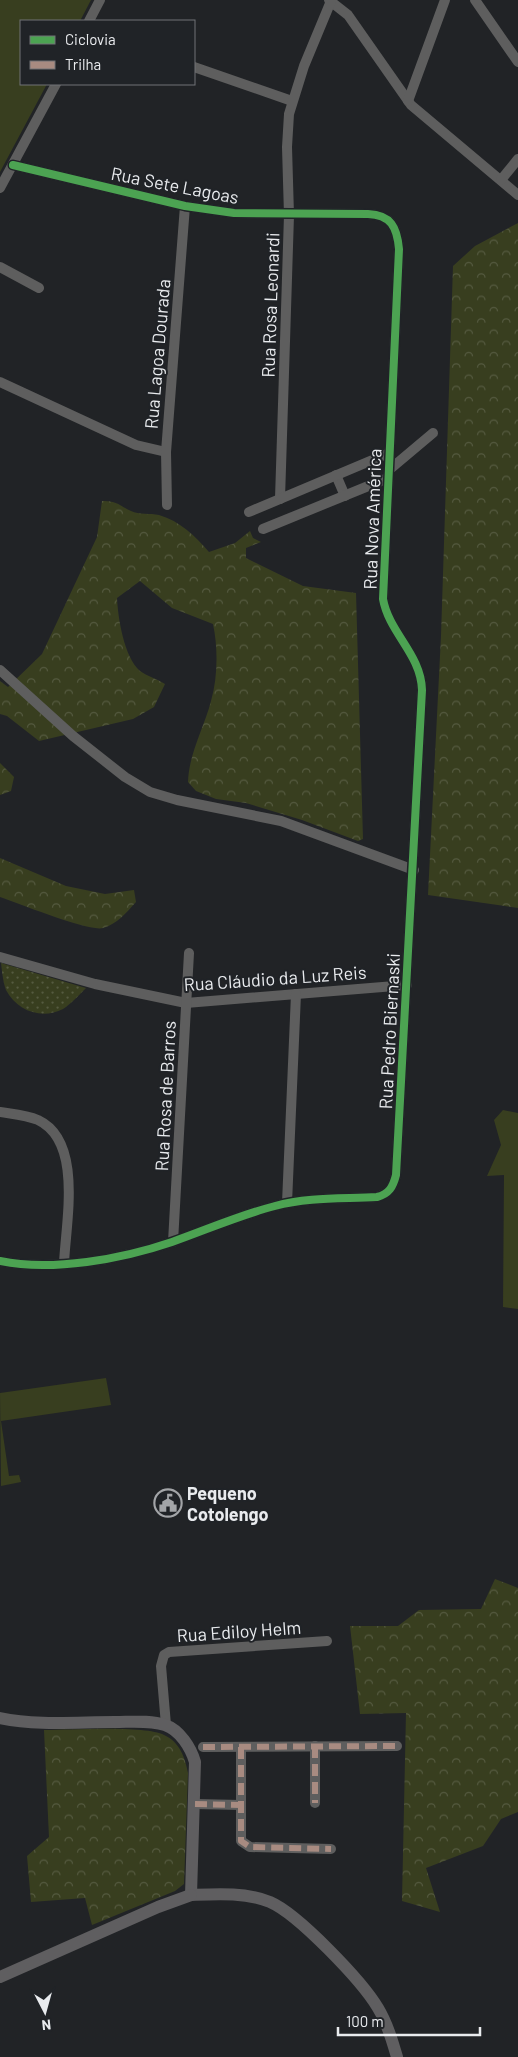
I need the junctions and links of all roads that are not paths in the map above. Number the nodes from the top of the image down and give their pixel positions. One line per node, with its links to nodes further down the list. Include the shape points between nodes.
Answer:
1 (100, 0): 5 (street)
2 (330, 0): 9 (street, Rua Rosa Leonardi); 10 (street, via 348,15)
3 (445, 0): 10 (street)
4 (475, 0): 6 (street)
5 (90, 20)
6 (518, 62)
7 (195, 67): 9 (street)
8 (55, 85): 12 (street)
9 (292, 101): 17 (street, Rua Rosa Leonardi, via 287,147)
10 (408, 101): 13 (street)
11 (518, 159): 13 (street)
12 (13, 165): 14 (street); 16 (street, Rua Sete Lagoas)
13 (501, 180): 15 (street)
14 (0, 188)
15 (518, 195)
16 (185, 206): 17 (street, Rua Sete Lagoas, via 250,215); 23 (street, Rua Lagoa Dourada)
17 (290, 215): 18 (street, Rua Sete Lagoas, via 376,214); 28 (street, Rua Rosa Leonardi)
18 (391, 221): 24 (street, Rua Nova América, via 398,248)
19 (0, 267): 20 (street)
20 (40, 288)
21 (0, 382): 23 (street, via 136,445)
22 (432, 433): 25 (street)
23 (166, 452): 29 (street, Rua Lagoa Dourada)
24 (389, 453): 25 (street, Rua Nova América); 26 (street)
25 (388, 474): 27 (street); 33 (street, Rua Nova América, via 383,599 388,616 416,661 422,680)
26 (336, 476): 27 (street); 28 (street)
27 (344, 496): 31 (street)
28 (280, 499): 30 (street)
29 (167, 505)
30 (249, 512)
31 (263, 529)
32 (0, 670): 33 (street, via 73,736 125,777 150,792 282,821)
33 (414, 870): 36 (street, Rua Pedro Biernaski)
34 (189, 953): 38 (street, Rua Rosa de Barros)
35 (0, 957): 38 (street, Rua Cláudio da Luz Reis, via 95,984)
36 (407, 985): 37 (street, Rua Cláudio da Luz Reis); 40 (street, Rua Pedro Biernaski, via 396,1175 388,1192 377,1197)
37 (296, 994): 38 (street, Rua Cláudio da Luz Reis); 40 (street)
38 (186, 1003): 41 (street, Rua Rosa de Barros)
39 (0, 1112): 43 (street, via 38,1120 62,1143 68,1180)
40 (287, 1203): 41 (street)
41 (173, 1242): 43 (street, via 125,1255)
42 (0, 1261): 43 (street, via 24,1264)
43 (64, 1262)
44 (327, 1641): 46 (street, Rua Ediloy Helm, via 169,1652 164,1655 161,1666)
45 (0, 1718): 46 (main road, via 40,1723 144,1722)
46 (166, 1725): 52 (main road, via 182,1738 193,1755)
47 (315, 1746): 48 (street); 50 (street); 51 (street)
48 (397, 1746)
49 (203, 1747): 50 (street)
50 (241, 1747): 53 (street)
51 (315, 1803)
52 (195, 1804): 53 (street); 55 (main road)
53 (240, 1805): 54 (street, via 240,1836 245,1845)
54 (332, 1848)
55 (191, 1895): 56 (main road); 57 (main road, via 258,1898 290,1915 377,2006)
56 (0, 1977)
57 (398, 2057)

